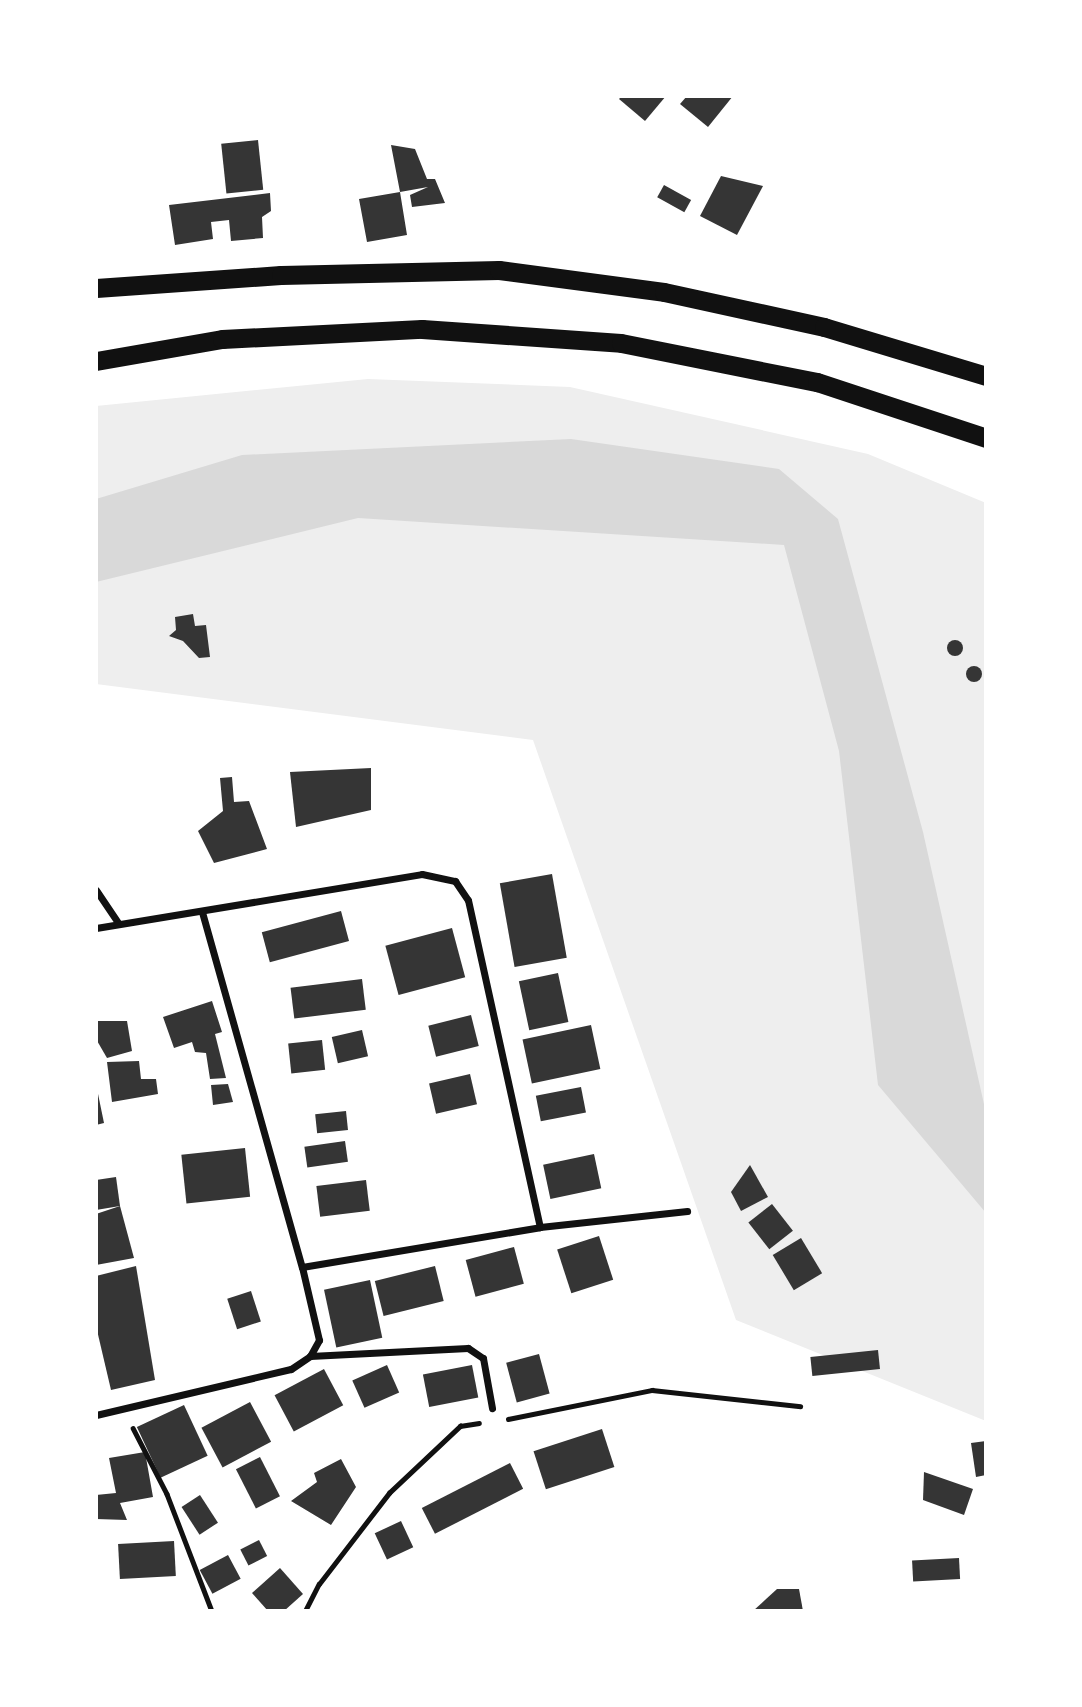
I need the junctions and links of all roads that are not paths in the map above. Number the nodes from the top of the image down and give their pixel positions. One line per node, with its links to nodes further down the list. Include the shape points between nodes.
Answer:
1 (96, 288): 3 (highway, via 281,275 499,270 664,292 824,327)
2 (96, 361): 4 (highway, via 222,339 422,329 621,343 817,382)
3 (986, 376)
4 (986, 438)
5 (96, 890): 7 (street)
6 (202, 912): 7 (street); 10 (street, via 422,874 455,881 468,900); 11 (street)
7 (118, 923): 8 (street)
8 (96, 928)
9 (687, 1211): 10 (street)
10 (540, 1227): 11 (street)
11 (302, 1267): 12 (street, via 319,1340)
12 (310, 1356): 13 (street, via 468,1348 482,1359); 14 (street, via 291,1369)
13 (492, 1408)
14 (96, 1415)

